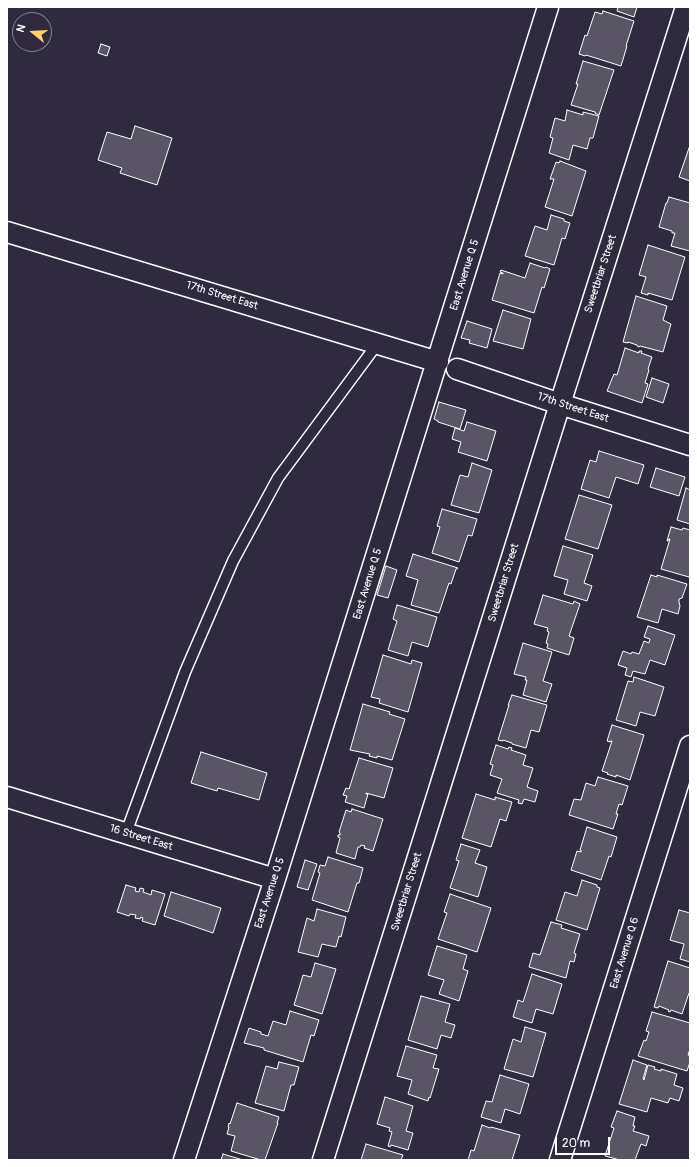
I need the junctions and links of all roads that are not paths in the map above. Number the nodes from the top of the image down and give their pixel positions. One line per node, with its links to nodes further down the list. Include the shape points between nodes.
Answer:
1 (548, 7): 5 (street, East Avenue Q 5)
2 (686, 7): 7 (street, Sweetbriar Street)
3 (7, 232): 4 (street, 17th Street East)
4 (378, 343): 5 (street, 17th Street East); 11 (lane, via 278,478 233,561 185,672)
5 (438, 362): 12 (street, East Avenue Q 5)
6 (457, 369): 7 (street, 17th Street East)
7 (560, 404): 8 (street, 17th Street East); 14 (street, Sweetbriar Street)
8 (690, 445)
9 (690, 746): 15 (street, East Avenue Q 6)
10 (7, 796): 11 (street, 16 Street East)
11 (126, 833): 12 (street, 16 Street East)
12 (275, 879): 13 (street, East Avenue Q 5)
13 (184, 1160)
14 (323, 1160)
15 (560, 1160)

